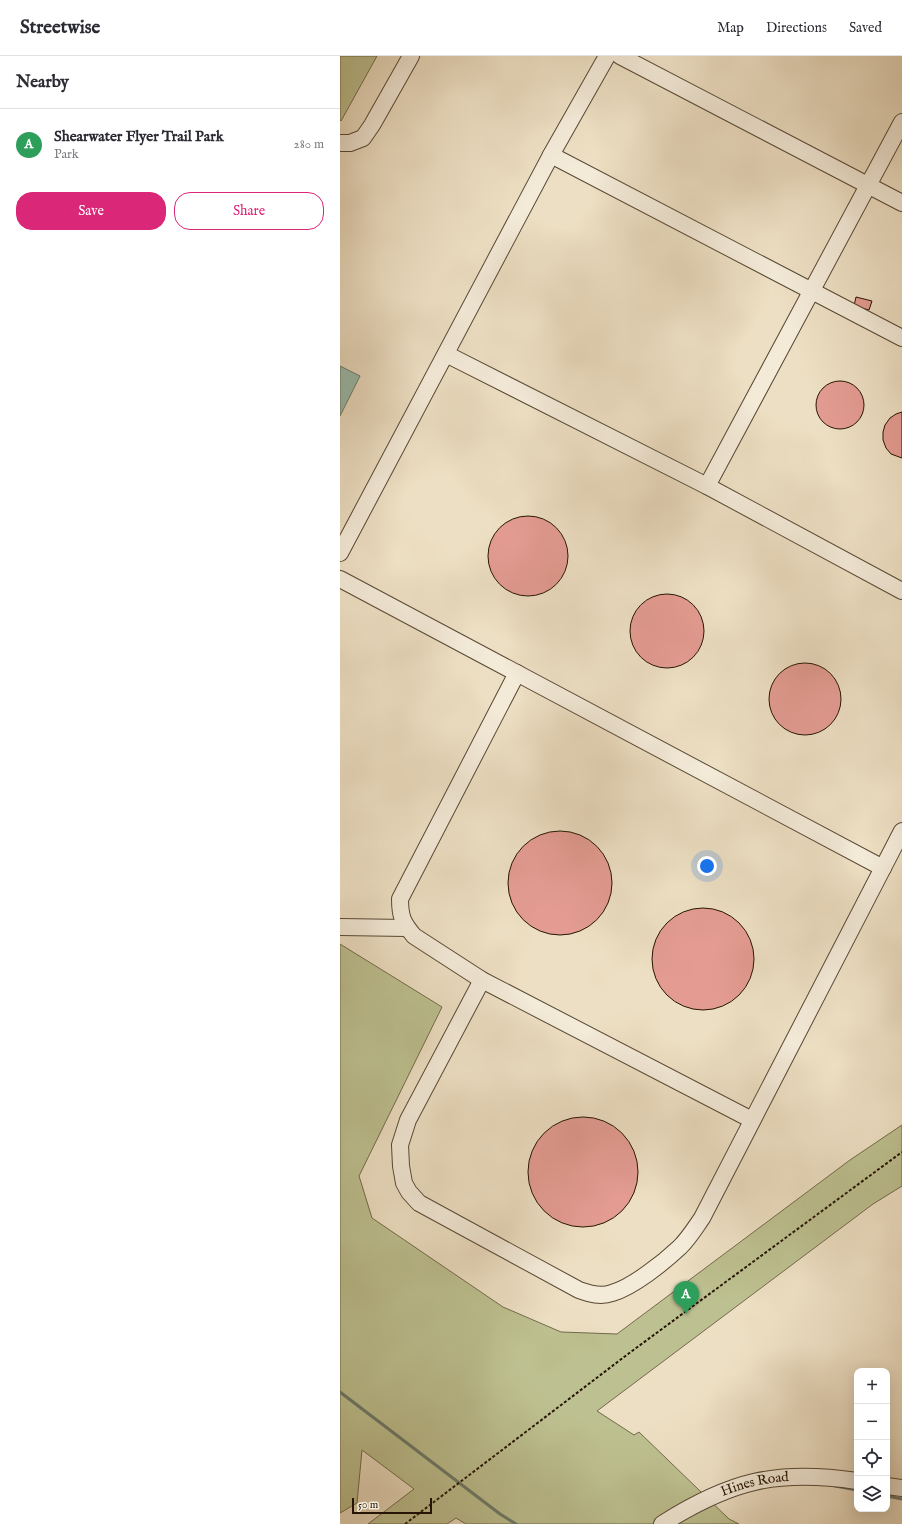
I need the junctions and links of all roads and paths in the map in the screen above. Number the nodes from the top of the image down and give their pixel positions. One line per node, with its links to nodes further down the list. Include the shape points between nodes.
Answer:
1 (411, 56): 5 (street, via 363,138 350,143)
2 (607, 56): 6 (street)
3 (620, 56): 7 (street)
4 (902, 122): 7 (street)
5 (340, 143)
6 (551, 154): 9 (street); 11 (street)
7 (868, 186): 8 (street); 9 (street)
8 (902, 203)
9 (811, 291): 10 (street); 12 (street)
10 (902, 338)
11 (446, 354): 12 (street); 13 (street)
12 (707, 486): 15 (street)
13 (340, 553)
14 (340, 579): 16 (street)
15 (902, 591)
16 (517, 673): 18 (street); 20 (street, via 400,899 400,913)
17 (902, 831): 18 (street)
18 (883, 868): 22 (street)
19 (340, 927): 20 (street)
20 (407, 928): 21 (street, via 414,936)
21 (482, 980): 22 (street); 22 (street, via 408,1120 400,1145 404,1183 419,1203 579,1290 596,1295 612,1294 634,1283 679,1247 702,1218)
22 (752, 1120)
23 (902, 1152): 27 (path, via 628,1354)
24 (854, 1481): 28 (street, Hines Road, via 798,1476 752,1482 722,1491)
25 (890, 1486): 26 (street)
26 (902, 1488)
27 (405, 1524)
28 (662, 1524)

